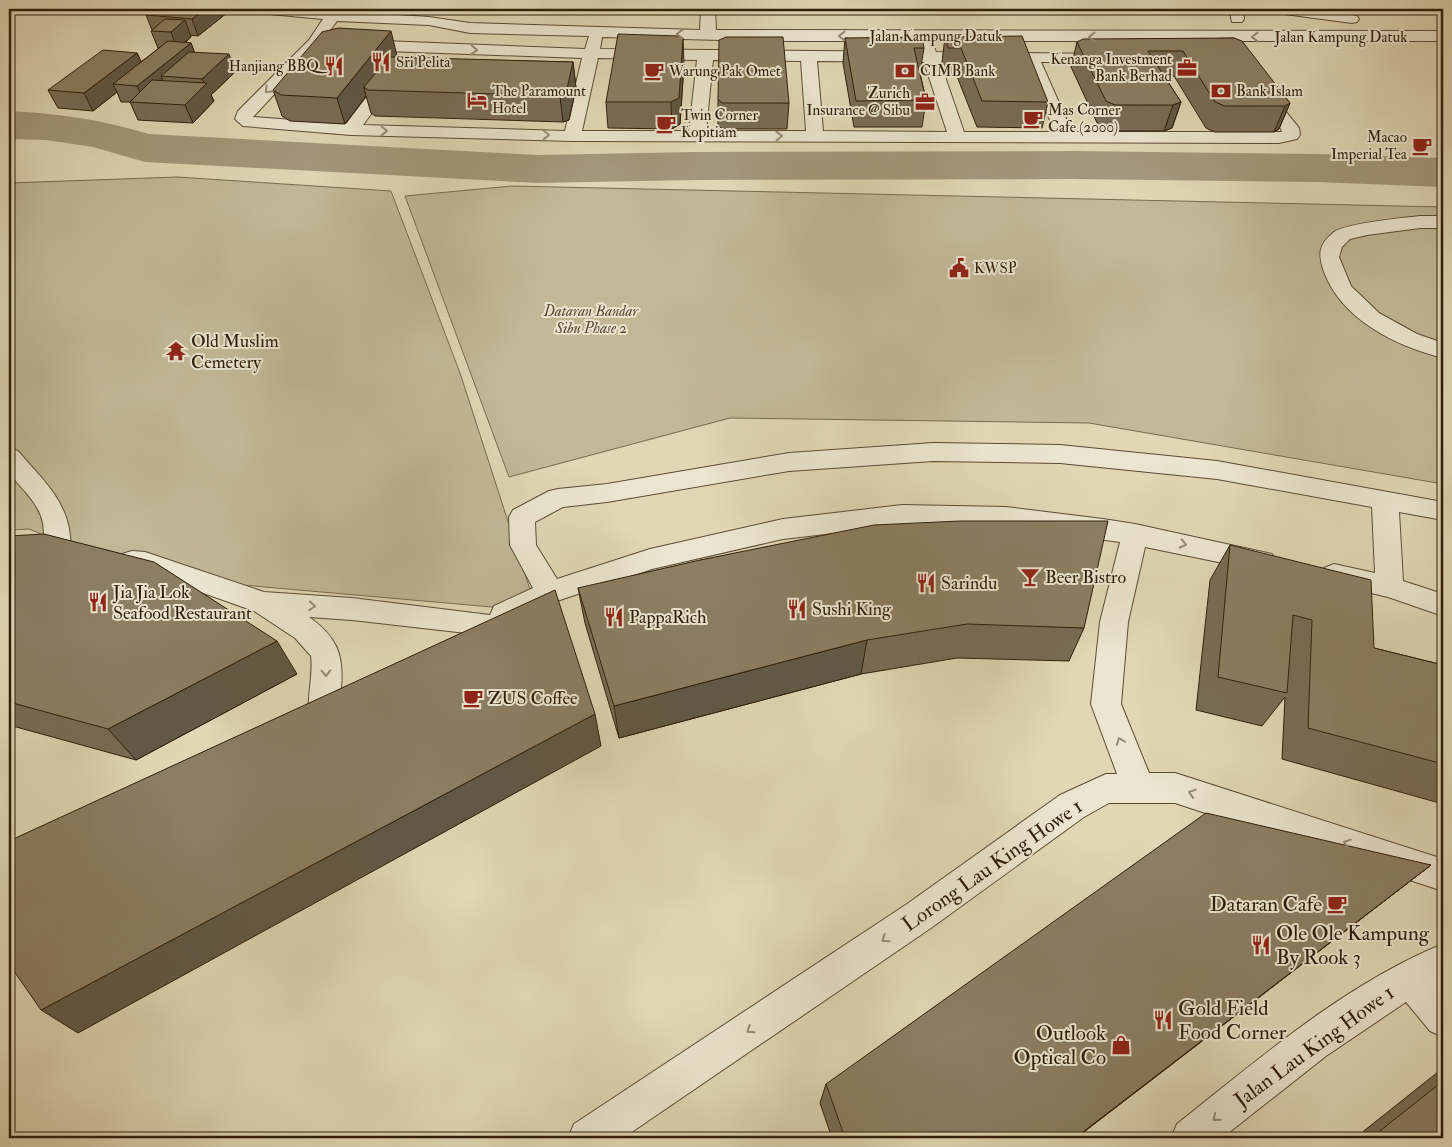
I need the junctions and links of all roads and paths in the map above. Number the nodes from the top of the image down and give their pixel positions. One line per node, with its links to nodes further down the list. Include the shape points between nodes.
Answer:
1 (259, 9): 3 (street, Jalan Kampung Datuk)
2 (1271, 14): 6 (street, Jalan Kampung Datuk)
3 (333, 16): 8 (street, Jalan Kampung Datuk); 12 (street)
4 (1240, 16): 5 (street)
5 (1217, 19)
6 (1371, 19)
7 (710, 21): 8 (street, Jalan Kampung Datuk, via 543,16); 9 (street, Jalan Kampung Datuk, one-way to 9); 10 (street, Jalan Kampung Datuk, one-way to 7)
8 (428, 22): 9 (street, Jalan Kampung Datuk, via 470,28); 13 (street)
9 (596, 32): 14 (street)
10 (923, 36): 11 (street, Jalan Kampung Datuk, one-way to 10, via 1215,44); 17 (street)
11 (1443, 36)
12 (314, 43): 13 (street); 25 (street, one-way to 25, via 244,115 244,119)
13 (408, 47): 14 (street, one-way to 14); 21 (street)
14 (590, 54): 15 (street); 24 (street)
15 (705, 56): 16 (street); 28 (street)
16 (809, 57): 17 (street); 26 (street)
17 (931, 57): 18 (street); 29 (street)
18 (1031, 57): 19 (street); 30 (street)
19 (1127, 57)
20 (1247, 75): 30 (street, via 1290,128 1291,135 1279,138)
21 (390, 78): 22 (street); 25 (street)
22 (408, 78)
23 (567, 82): 24 (street)
24 (585, 82): 27 (street)
25 (351, 130): 27 (street, one-way to 27)
26 (814, 135): 28 (street, one-way to 26); 29 (street)
27 (572, 136): 28 (street)
28 (697, 136)
29 (957, 136): 30 (street)
30 (1065, 136)
31 (1443, 222): 32 (street, via 1420,222 1343,235 1332,245 1329,257 1341,288 1371,318)
32 (1443, 351)
33 (9, 456): 38 (street, via 49,504 56,523)
34 (1385, 500): 35 (street); 41 (street); 42 (street, via 1217,470 1060,454 932,452 789,462 607,493 558,498 522,517 523,545)
35 (1443, 511)
36 (1135, 534): 39 (street, one-way to 39); 42 (street, via 1006,517 902,515 783,529 650,558); 48 (street, one-way to 36, via 1106,704 1114,622)
37 (31, 548): 38 (street)
38 (58, 551): 43 (street, via 145,562)
39 (1283, 565)
40 (1312, 571): 41 (street)
41 (1390, 587): 44 (street)
42 (550, 592): 45 (street)
43 (263, 603): 45 (street, one-way to 45); 47 (street, one-way to 47, via 311,634 325,651 327,677)
44 (1443, 605)
45 (484, 624): 46 (street)
46 (442, 647)
47 (323, 713)
48 (1138, 787): 49 (street, Lorong Lau King Howe 1, one-way to 48, via 1175,788); 53 (street, Lorong Lau King Howe 1, one-way to 53, via 1106,789 1072,806 919,916)
49 (1443, 875)
50 (1443, 962): 51 (street, Jalan Lau King Howe 1)
51 (1410, 978): 52 (street); 54 (street, Jalan Lau King Howe 1, one-way to 54, via 1367,1003)
52 (1443, 1018)
53 (588, 1138)
54 (1191, 1138)

